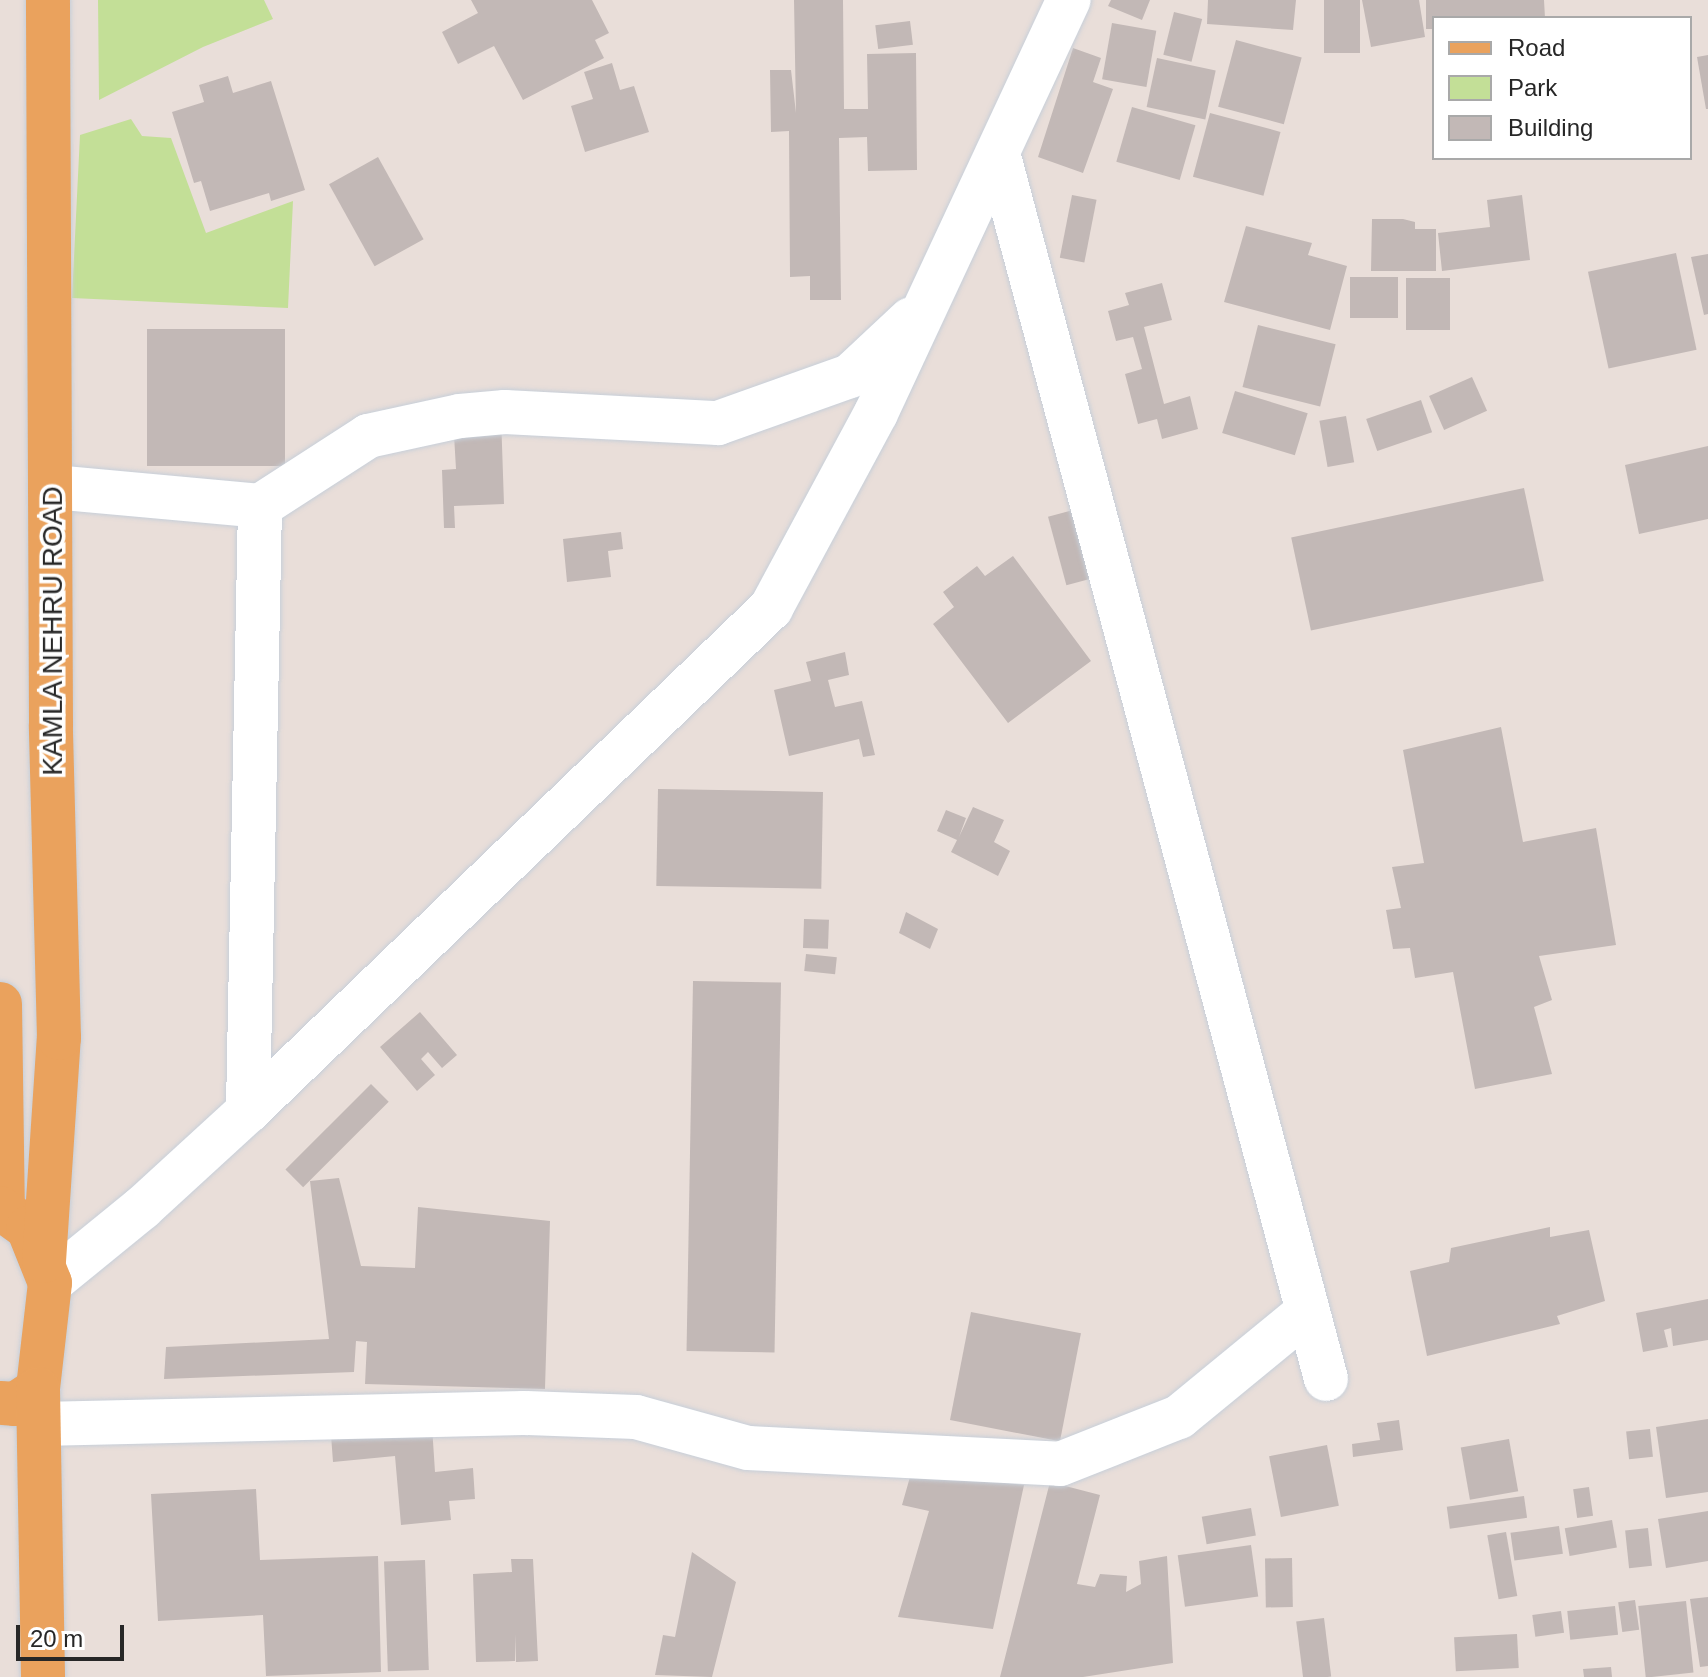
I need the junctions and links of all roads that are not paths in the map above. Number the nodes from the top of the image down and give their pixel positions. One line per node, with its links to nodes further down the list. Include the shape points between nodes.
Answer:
1 (48, 0): 5 (main road, KAMLA NEHRU ROAD)
2 (1069, 0): 3 (street)
3 (998, 153): 4 (street); 11 (street)
4 (928, 302): 6 (street, via 850,376 718,423 505,412 460,416 368,436); 8 (street, via 876,413 771,608)
5 (53, 487): 6 (street); 10 (main road, KAMLA NEHRU ROAD, via 51,725 59,1038)
6 (260, 506): 8 (street)
7 (0, 1004): 9 (main road)
8 (248, 1111): 10 (street, via 142,1208)
9 (2, 1208): 10 (main road, via 28,1228)
10 (47, 1272): 13 (main road, KAMLA NEHRU ROAD)
11 (1307, 1312): 12 (street); 13 (street, via 1179,1417 1060,1464 748,1448 636,1417)
12 (1326, 1379)
13 (26, 1406): 14 (main road)
14 (43, 1677)

